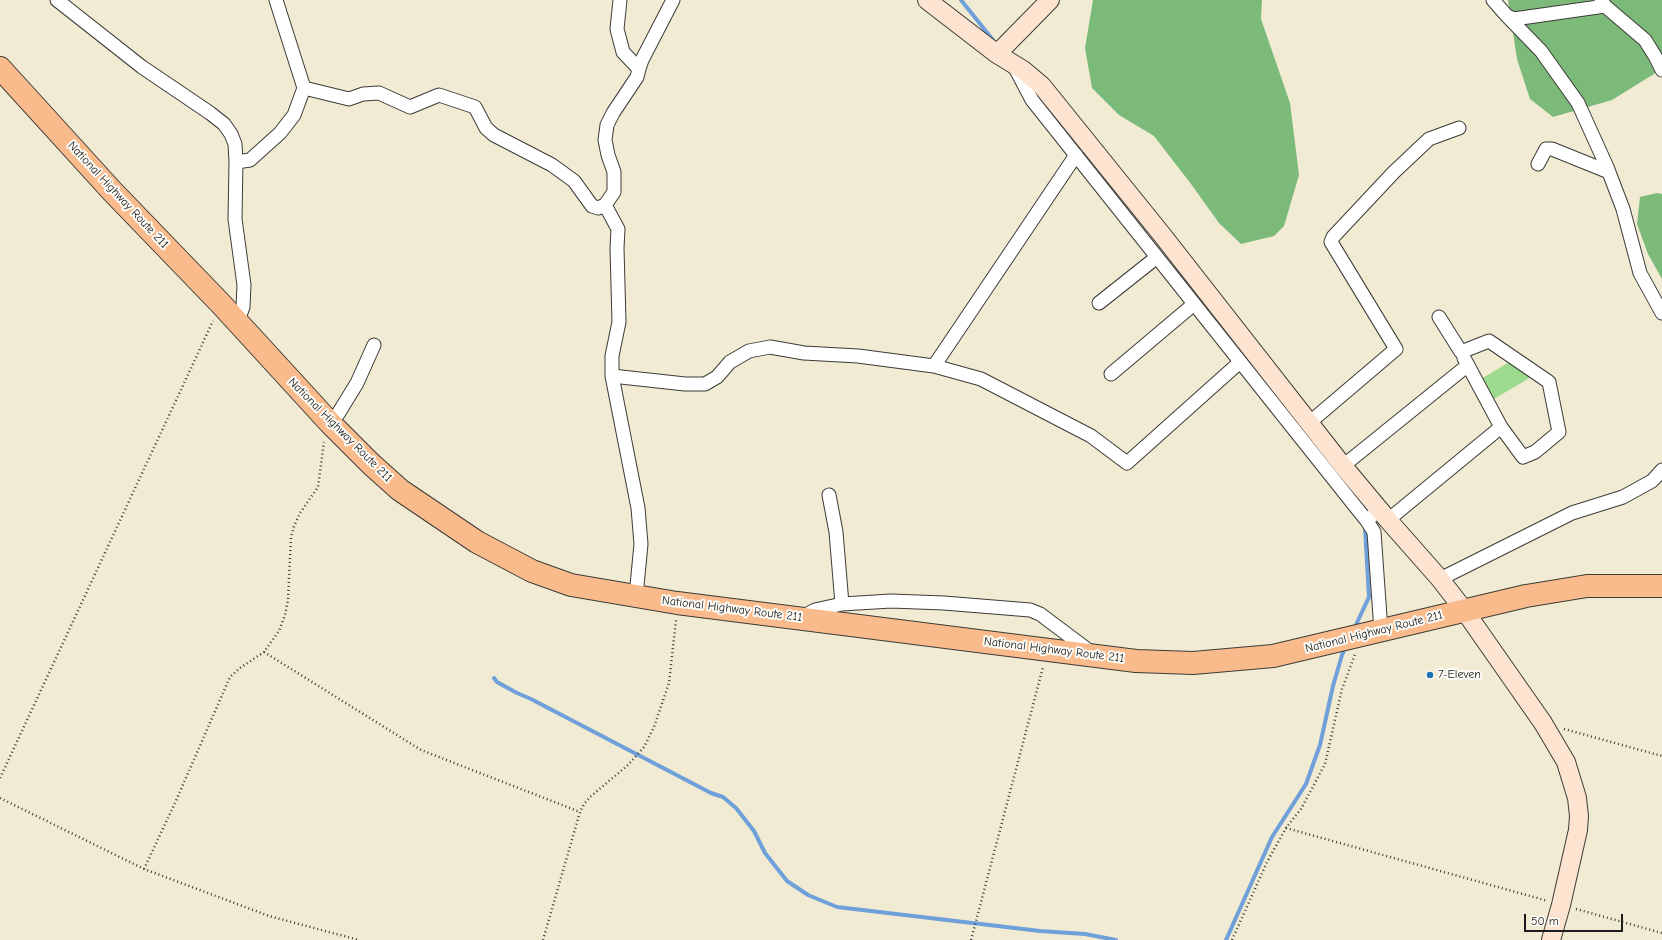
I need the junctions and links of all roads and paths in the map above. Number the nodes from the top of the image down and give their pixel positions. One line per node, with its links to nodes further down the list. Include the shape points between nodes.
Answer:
1 (57, 0): 19 (street, via 142,67 224,124 235,144)
2 (276, 0): 16 (street)
3 (620, 0): 14 (street, via 617,29 623,52)
4 (673, 0): 14 (street)
5 (927, 0): 10 (street)
6 (1050, 0): 10 (street)
7 (1493, 0): 9 (street)
8 (1603, 3): 9 (street, via 1522,18 1514,19); 11 (street)
9 (1507, 16): 21 (street, via 1541,51 1578,103)
10 (997, 54): 12 (street)
11 (1659, 55): 15 (street)
12 (1013, 64): 18 (street, via 1032,100); 37 (street, via 1042,86 1067,116)
13 (0, 68): 25 (highway, National Highway Route 211, via 112,191)
14 (639, 69): 22 (street, via 637,77 607,125 606,140 614,172 614,192)
15 (1662, 70)
16 (304, 88): 19 (street, via 294,115 280,133 250,160); 22 (street, via 349,99 363,94 379,93 410,107 439,95 475,107 486,128 494,135 552,165 574,181 592,206 598,208)
17 (1459, 128): 37 (street, via 1429,139 1333,237 1331,242 1396,349)
18 (1076, 155): 23 (street); 34 (street)
19 (236, 162): 29 (street, via 235,219 244,285 243,307)
20 (1538, 164): 21 (street, via 1546,149 1552,149)
21 (1609, 172): 27 (street, via 1640,273)
22 (605, 205): 36 (street, via 618,229 619,322 612,356)
23 (1157, 257): 24 (street); 26 (street)
24 (1099, 303)
25 (221, 304): 29 (highway, National Highway Route 211); 57 (path)
26 (1194, 304): 32 (street); 35 (street)
27 (1662, 313)
28 (1439, 317): 31 (street)
29 (238, 324): 38 (highway, National Highway Route 211)
30 (374, 345): 38 (street, via 357,383)
31 (1461, 352): 33 (street); 39 (street, via 1489,341 1549,382 1559,432 1535,452 1523,457)
32 (1240, 362): 34 (street, via 1127,463 1091,436 981,379); 43 (street)
33 (1468, 365): 39 (street); 40 (street)
34 (934, 366): 36 (street, via 858,356 804,353 770,347 748,351 730,362 717,377 705,384)
35 (1111, 374)
36 (612, 376): 46 (street, via 638,508 641,544)
37 (1309, 423): 40 (street)
38 (330, 424): 46 (highway, National Highway Route 211, via 400,490 477,542 532,571 571,585); 53 (path, via 324,443 318,486 300,513 291,537 285,615 279,631)
39 (1501, 428): 43 (street)
40 (1343, 466): 43 (street)
41 (1662, 470): 44 (street, via 1652,481 1623,497 1572,513)
42 (829, 495): 48 (street, via 836,532)
43 (1378, 517): 44 (street); 51 (street, via 1374,532)
44 (1440, 578): 49 (street)
45 (1662, 586): 49 (highway, National Highway Route 211, via 1587,586)
46 (636, 596): 47 (highway, National Highway Route 211)
47 (677, 602): 50 (highway, National Highway Route 211); 59 (path, via 669,683 654,727 644,747 628,765 590,797)
48 (842, 604): 50 (street, via 815,610); 54 (street, via 891,601 944,602 1030,610 1040,614)
49 (1464, 610): 51 (highway, National Highway Route 211); 55 (street)
50 (801, 618): 52 (highway, National Highway Route 211)
51 (1371, 634): 54 (highway, National Highway Route 211, via 1273,656 1193,662 1136,661); 60 (path, via 1342,690 1325,764 1301,809)
52 (1048, 649): 54 (highway, National Highway Route 211); 66 (path)
53 (264, 652): 59 (path, via 421,750); 61 (path, via 230,677)
54 (1095, 655)
55 (1543, 723): 56 (path); 62 (street, via 1566,762 1577,798 1579,816)
56 (1662, 756)
57 (0, 778)
58 (0, 798): 61 (path)
59 (580, 812): 65 (path)
60 (1286, 828): 62 (path); 67 (path, via 1267,862)
61 (144, 869): 64 (path, via 269,916)
62 (1561, 905): 63 (path); 68 (street)
63 (1662, 933)
64 (359, 940)
65 (543, 940)
66 (971, 940)
67 (1232, 940)
68 (1551, 940)

